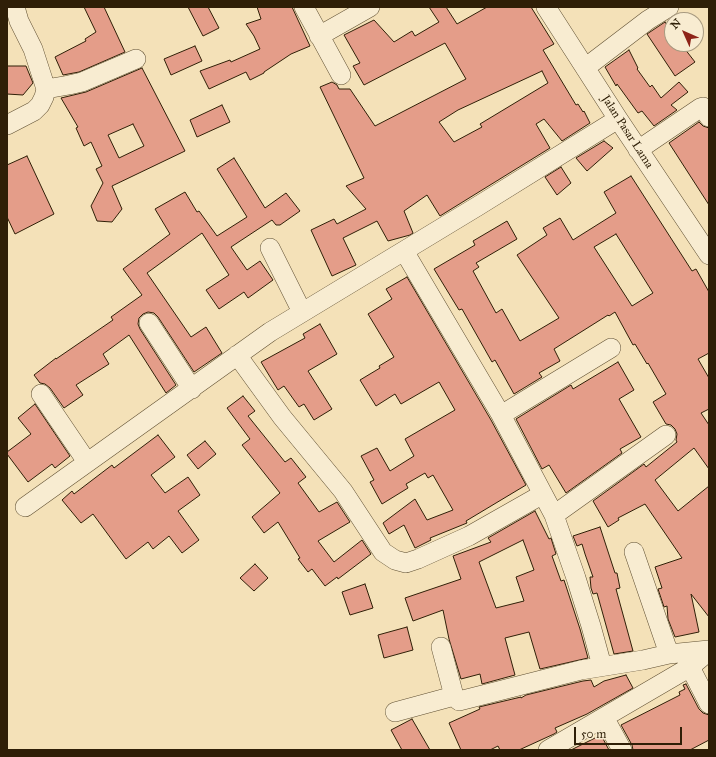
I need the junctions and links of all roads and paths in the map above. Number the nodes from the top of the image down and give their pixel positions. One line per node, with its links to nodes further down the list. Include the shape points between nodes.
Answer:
1 (15, 7): 10 (street)
2 (304, 7): 6 (street)
3 (370, 7): 6 (street)
4 (546, 7): 8 (street, Jalan Pasar Lama)
5 (669, 7): 8 (street)
6 (319, 36): 9 (street)
7 (136, 59): 10 (street, via 82,82)
8 (585, 68): 12 (street, Jalan Pasar Lama)
9 (341, 76)
10 (46, 89): 13 (street, via 44,98 34,111)
11 (709, 117): 14 (street, via 700,108)
12 (618, 119): 14 (street, Jalan Pasar Lama); 16 (street)
13 (7, 125)
14 (638, 150): 17 (street, Jalan Pasar Lama)
15 (270, 248): 18 (street)
16 (404, 251): 18 (street); 24 (street)
17 (709, 255)
18 (302, 312): 21 (street)
19 (149, 323): 22 (street)
20 (611, 348): 24 (street)
21 (237, 355): 22 (street); 27 (street, via 282,417 343,491 383,552 395,560 406,563 418,560 469,536)
22 (192, 388): 26 (street)
23 (41, 394): 26 (street)
24 (501, 415): 27 (street)
25 (666, 435): 29 (street)
26 (87, 462): 28 (street)
27 (543, 494): 29 (street)
28 (25, 506)
29 (554, 515): 34 (street)
30 (634, 552): 33 (street)
31 (441, 647): 36 (street)
32 (709, 650): 33 (street); 35 (street)
33 (669, 654): 34 (street)
34 (602, 666): 36 (street, via 459,701)
35 (690, 667): 37 (street); 39 (street)
36 (454, 696): 38 (street)
37 (709, 704)
38 (395, 712)
39 (604, 718): 40 (street); 41 (street)
40 (548, 750)
41 (622, 750)

